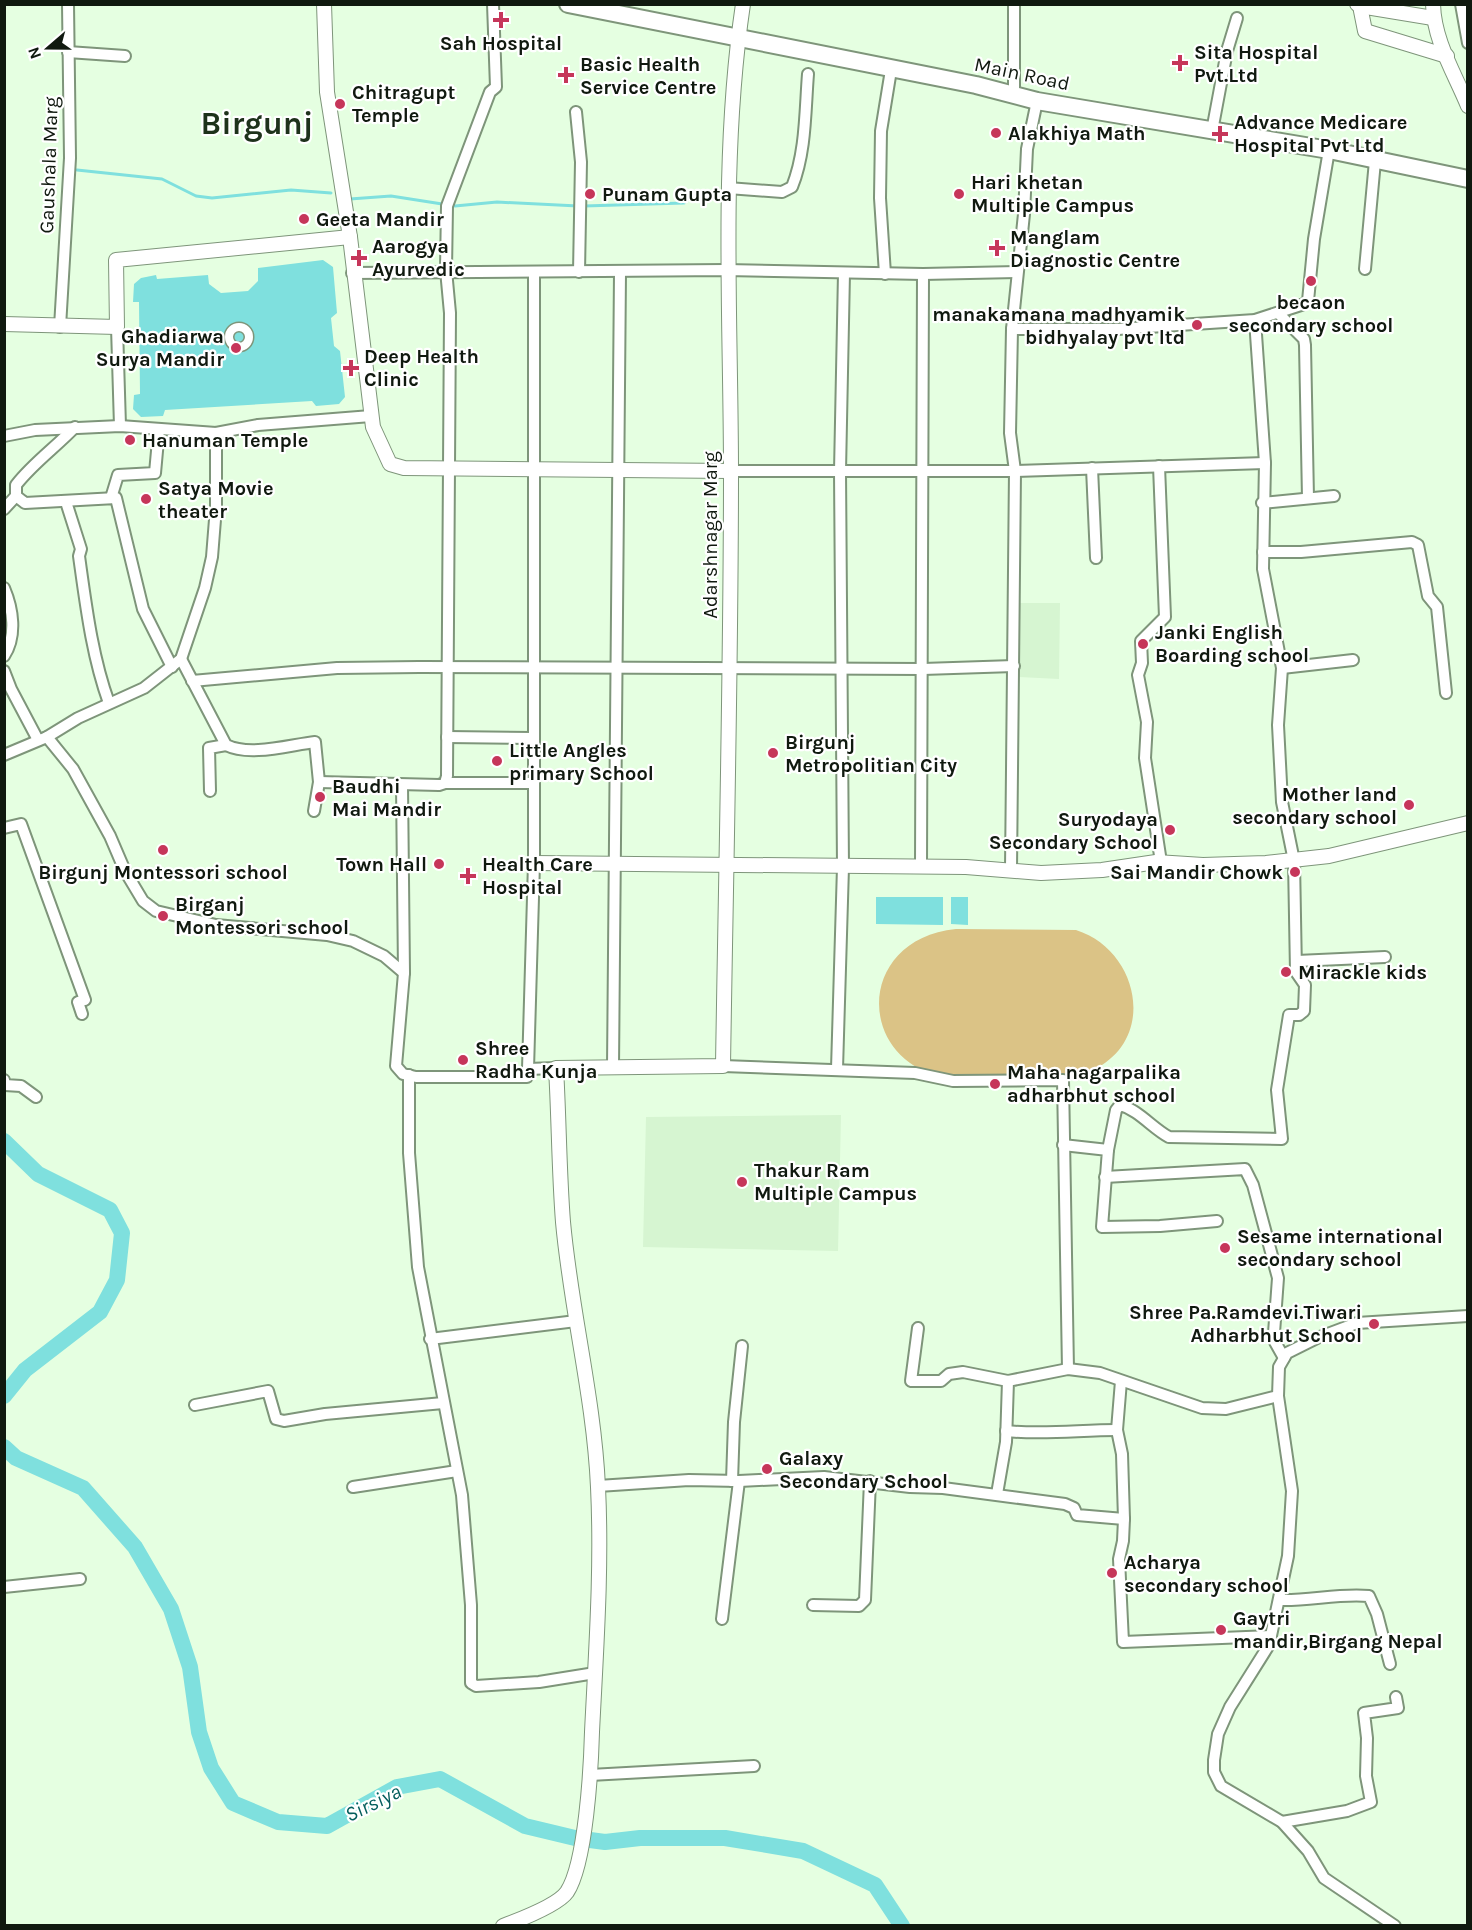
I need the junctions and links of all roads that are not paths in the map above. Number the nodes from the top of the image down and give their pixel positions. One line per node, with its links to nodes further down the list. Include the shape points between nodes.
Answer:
1 (68, 4): 13 (street, Gaushala Marg)
2 (324, 4): 27 (street, via 327,92)
3 (493, 4): 29 (street, via 496,87 490,92 448,203)
4 (568, 4): 11 (main road, Main Road)
5 (742, 4): 11 (street, Adarshnagar Marg)
6 (1014, 4): 18 (street)
7 (1461, 4): 12 (street)
8 (1358, 5): 9 (street); 15 (street, via 1365,31)
9 (1433, 11): 15 (street, via 1437,40)
10 (1237, 18): 22 (street)
11 (738, 39): 16 (main road, Main Road); 26 (street, Adarshnagar Marg)
12 (1467, 43)
13 (68, 51): 14 (street); 42 (street, Gaushala Marg, via 70,158)
14 (125, 56)
15 (1447, 56): 20 (street)
16 (891, 70): 18 (main road, Main Road); 37 (street, via 881,131)
17 (808, 74): 26 (street, via 803,146 792,187 782,192)
18 (1014, 95): 19 (main road, Main Road)
19 (1037, 101): 22 (main road, Main Road); 33 (street, via 1026,159)
20 (1467, 106)
21 (576, 112): 32 (street, via 581,162)
22 (1212, 131): 23 (main road, Main Road)
23 (1329, 150): 24 (main road, Main Road); 39 (street, via 1308,301)
24 (1375, 161): 25 (main road, Main Road); 28 (street)
25 (1467, 179)
26 (728, 188): 30 (street, Adarshnagar Marg)
27 (350, 237): 34 (street); 43 (street, via 116,260)
28 (1365, 269)
29 (446, 270): 31 (street); 34 (street); 54 (street, via 450,313)
30 (726, 270): 35 (street); 36 (street); 57 (street, Adarshnagar Marg)
31 (534, 272): 32 (street); 55 (street)
32 (579, 272): 35 (street)
33 (1017, 272): 38 (street); 44 (street)
34 (352, 273): 45 (street)
35 (620, 273): 56 (street)
36 (844, 273): 37 (street); 58 (street)
37 (885, 274): 38 (street)
38 (923, 274): 59 (street)
39 (1278, 314): 40 (street); 64 (street, via 1304,339 1305,345)
40 (1255, 320): 44 (street, via 1118,329); 51 (street)
41 (4, 324): 42 (street)
42 (60, 327): 43 (street)
43 (117, 327): 46 (street)
44 (1012, 329): 60 (street, via 1010,433)
45 (371, 416): 49 (street, via 258,425); 54 (street, via 390,464)
46 (120, 426): 47 (street); 48 (street)
47 (75, 427): 50 (street); 61 (street, via 27,470 16,485)
48 (159, 429): 49 (street); 63 (street, via 155,473 118,475)
49 (216, 433): 73 (street, via 212,557)
50 (4, 436)
51 (1265, 463): 52 (street); 66 (street)
52 (1159, 466): 53 (street); 102 (street, via 1165,617 1141,641 1138,675 1147,722 1145,758)
53 (1092, 468): 60 (street); 69 (street)
54 (450, 469): 55 (street); 77 (street)
55 (534, 469): 56 (street); 78 (street)
56 (619, 470): 57 (street); 79 (street)
57 (731, 471): 58 (street); 80 (street, Adarshnagar Marg)
58 (840, 471): 59 (street); 82 (street)
59 (924, 471): 60 (street); 83 (street)
60 (1015, 471): 76 (street)
61 (16, 496): 65 (street, via 25,503); 67 (street)
62 (1334, 496): 64 (street)
63 (111, 498): 65 (street); 75 (street, via 117,498 143,609)
64 (1308, 498): 66 (street)
65 (69, 501): 87 (street, via 81,549 87,617)
66 (1262, 503): 68 (street)
67 (4, 509)
68 (1263, 552): 81 (street, via 1264,579); 86 (street, via 1412,542 1418,545 1428,596 1437,607)
69 (1096, 558)
70 (4, 588): 71 (street)
71 (7, 610): 72 (street, via 12,639)
72 (4, 656)
73 (181, 659): 75 (street); 85 (street)
74 (1353, 660): 81 (street)
75 (172, 666): 87 (street, via 144,688)
76 (1014, 666): 83 (street); 108 (street)
77 (448, 667): 78 (street); 85 (street, via 337,668); 88 (street)
78 (533, 667): 79 (street); 90 (street)
79 (617, 668): 80 (street); 104 (street)
80 (729, 668): 82 (street); 105 (street, Adarshnagar Marg)
81 (1282, 668): 101 (street, via 1278,725 1282,802)
82 (840, 669): 83 (street); 106 (street)
83 (923, 669): 107 (street)
84 (4, 671): 89 (street)
85 (192, 681): 91 (street)
86 (1446, 693)
87 (109, 704): 89 (street)
88 (447, 737): 90 (street); 94 (street)
89 (42, 738): 92 (street); 111 (street, via 73,769 143,902 156,911 216,925 353,941 384,956)
90 (532, 738): 95 (street)
91 (226, 745): 93 (street, via 257,749 315,742); 97 (street, via 209,748)
92 (4, 755)
93 (319, 782): 96 (street); 98 (street)
94 (445, 783): 95 (street); 96 (street)
95 (533, 783): 103 (street)
96 (402, 785): 111 (street)
97 (210, 791)
98 (314, 811)
99 (1467, 823): 101 (street)
100 (4, 828): 112 (street, via 21,824 85,1000 78,1002)
101 (1294, 861): 102 (street, via 1203,865); 110 (street)
102 (1161, 862): 108 (street, via 1041,873)
103 (534, 863): 104 (street); 116 (street)
104 (616, 866): 105 (street); 113 (street)
105 (726, 867): 106 (street); 114 (street, Adarshnagar Marg)
106 (843, 867): 107 (street); 117 (street)
107 (921, 867): 108 (street)
108 (1011, 869)
109 (1385, 957): 110 (street)
110 (1297, 961): 122 (street, via 1296,972 1305,984 1304,1011 1289,1015 1280,1063 1277,1090 1282,1139 1169,1137 1120,1105)
111 (404, 973): 118 (street, via 396,1066)
112 (82, 1014)
113 (613, 1066): 114 (street); 115 (street)
114 (723, 1066): 117 (street)
115 (556, 1068): 116 (street); 126 (street, via 563,1221)
116 (528, 1069): 118 (street, via 527,1077)
117 (837, 1069): 121 (street, via 915,1073 953,1081 1063,1080)
118 (409, 1075): 128 (street, via 409,1153 418,1267)
119 (4, 1080): 120 (street, via 5,1085 21,1086)
120 (36, 1097)
121 (1063, 1145): 122 (street); 131 (street)
122 (1108, 1150): 123 (street)
123 (1105, 1177): 124 (street, via 1101,1227); 130 (street, via 1245,1169 1256,1194 1278,1278 1274,1333)
124 (1217, 1221)
125 (1467, 1316): 130 (street, via 1357,1323 1317,1338)
126 (576, 1321): 128 (street); 142 (street, via 593,1422)
127 (918, 1328): 132 (street, via 911,1382 941,1381 949,1374 963,1372)
128 (430, 1339): 135 (street)
129 (742, 1346): 140 (street, via 734,1422)
130 (1284, 1358): 134 (street, via 1279,1367)
131 (1068, 1369): 132 (street); 133 (street, via 1100,1373)
132 (1008, 1381): 138 (street)
133 (1121, 1381): 134 (street, via 1202,1408 1226,1409); 137 (street)
134 (1278, 1396): 148 (street, via 1292,1491)
135 (442, 1403): 136 (street, via 284,1421 276,1419 268,1391); 139 (street)
136 (195, 1405)
137 (1117, 1430): 138 (street, via 1037,1434); 145 (street, via 1122,1454)
138 (1006, 1431): 144 (street)
139 (458, 1471): 143 (street); 153 (street, via 470,1593 471,1683 476,1686 539,1682)
140 (736, 1481): 141 (street, via 824,1477); 142 (street, via 689,1479); 150 (street)
141 (870, 1481): 144 (street); 149 (street, via 865,1600 859,1606)
142 (598, 1486): 153 (street)
143 (353, 1487)
144 (997, 1494): 145 (street, via 1065,1504 1074,1508 1077,1515)
145 (1124, 1519): 151 (street, via 1119,1559 1124,1642)
146 (80, 1579): 147 (street)
147 (4, 1587)
148 (1280, 1600): 151 (street); 152 (street, via 1369,1596)
149 (813, 1605)
150 (722, 1618)
151 (1271, 1636): 157 (street, via 1218,1734 1214,1772 1221,1786)
152 (1390, 1664)
153 (595, 1673): 156 (street)
154 (1396, 1697): 157 (street, via 1398,1707 1364,1713 1371,1802 1347,1811)
155 (754, 1767): 156 (street)
156 (590, 1774): 158 (street, via 568,1890 561,1899)
157 (1282, 1822): 159 (street, via 1308,1851 1324,1878)
158 (503, 1926)
159 (1395, 1926)

